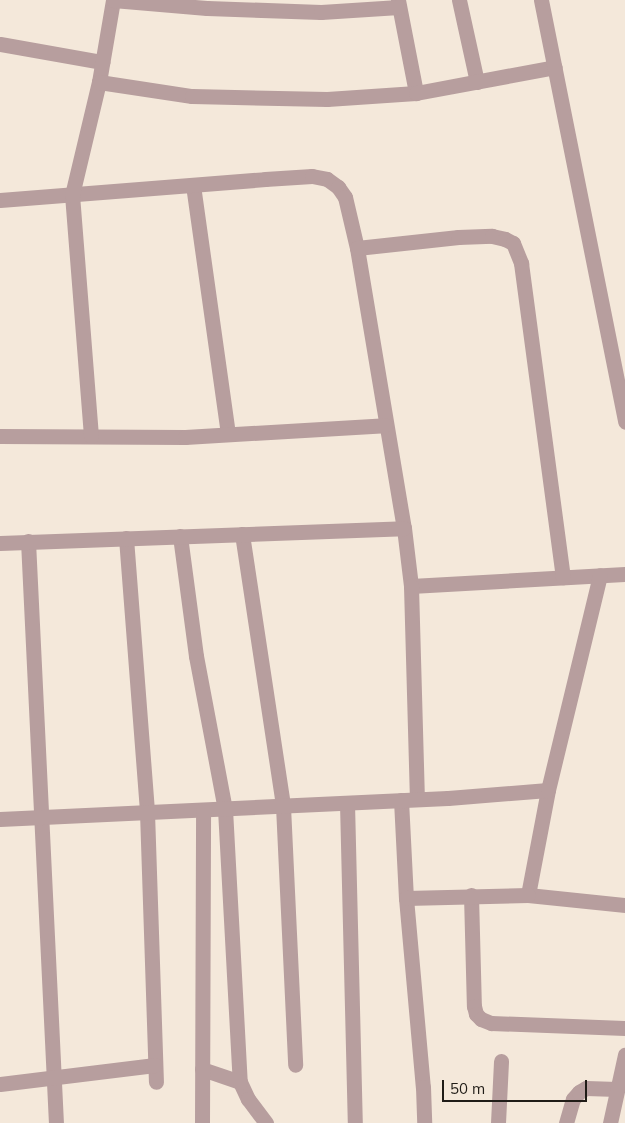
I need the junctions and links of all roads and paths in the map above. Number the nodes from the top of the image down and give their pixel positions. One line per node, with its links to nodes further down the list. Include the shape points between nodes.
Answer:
1 (459, 0): 8 (street)
2 (541, 0): 6 (street)
3 (399, 3): 5 (street, via 321,12 207,8 113,0); 9 (street)
4 (0, 44): 5 (street)
5 (102, 62): 7 (street)
6 (555, 67): 8 (street); 14 (street)
7 (98, 82): 9 (street, via 192,96 327,99); 11 (street)
8 (477, 82): 9 (street)
9 (416, 93)
10 (193, 185): 11 (street); 13 (street, via 312,176 327,179 345,197); 16 (street)
11 (72, 194): 12 (street); 18 (street)
12 (0, 200)
13 (357, 248): 15 (street); 27 (street, via 458,237 492,236 513,243 521,263)
14 (625, 422)
15 (385, 425): 16 (street); 19 (street)
16 (228, 434): 18 (street)
17 (0, 436): 18 (street)
18 (91, 436)
19 (404, 528): 20 (street); 28 (street)
20 (242, 534): 21 (street); 33 (street)
21 (180, 536): 22 (street); 34 (street, via 196,656)
22 (126, 538): 23 (street); 36 (street)
23 (28, 541): 24 (street); 37 (street)
24 (0, 543)
25 (625, 574): 26 (street)
26 (600, 575): 27 (street); 29 (street)
27 (563, 576): 28 (street)
28 (411, 586): 30 (street)
29 (548, 790): 30 (street); 40 (street)
30 (417, 799): 31 (street)
31 (401, 800): 32 (street); 41 (street)
32 (347, 803): 33 (street); 57 (street)
33 (283, 806): 34 (street); 47 (street)
34 (225, 809): 35 (street); 51 (street)
35 (204, 810): 36 (street); 48 (street)
36 (147, 812): 37 (street); 46 (street)
37 (40, 817): 38 (street); 49 (street)
38 (0, 819)
39 (471, 895): 40 (street); 41 (street); 43 (street, via 474,1006 481,1019 491,1023)
40 (528, 895): 42 (street)
41 (406, 898): 58 (street)
42 (625, 904)
43 (625, 1028)
44 (625, 1055): 53 (street)
45 (502, 1061): 59 (street)
46 (155, 1065): 49 (street); 50 (street)
47 (295, 1065)
48 (202, 1068): 51 (street); 55 (street)
49 (54, 1079): 52 (street); 54 (street)
50 (156, 1082)
51 (240, 1082): 56 (street, via 248,1100)
52 (0, 1084)
53 (618, 1089): 60 (street, via 586,1088 578,1092); 61 (street)
54 (56, 1123)
55 (202, 1123)
56 (266, 1123)
57 (355, 1123)
58 (424, 1123)
59 (498, 1123)
60 (566, 1123)
61 (610, 1123)

